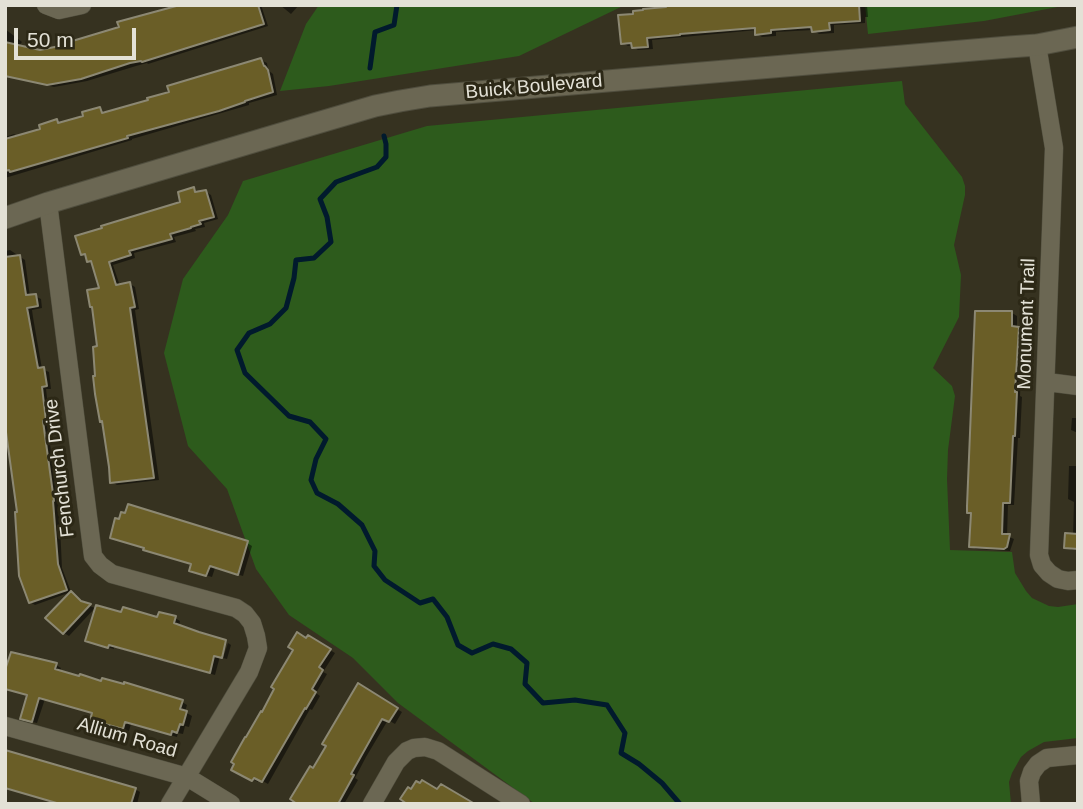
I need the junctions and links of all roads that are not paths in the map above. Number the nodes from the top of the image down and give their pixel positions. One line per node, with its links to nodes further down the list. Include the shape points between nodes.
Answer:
1 (46, 5): 2 (street, via 59,10)
2 (82, 5)
3 (1078, 37): 4 (street, Buick Boulevard)
4 (1037, 45): 5 (street, Buick Boulevard, via 400,100); 7 (street, Monument Trail, via 1054,148)
5 (48, 203): 6 (street, Buick Boulevard); 12 (street, Fenchurch Drive, via 93,556 112,573 236,608 252,623 257,636 250,672)
6 (5, 218)
7 (1046, 382): 8 (street); 9 (street, Monument Trail, via 1039,555 1042,565 1058,579)
8 (1078, 386)
9 (1078, 580)
10 (5, 726): 12 (street, Allium Road)
11 (1078, 755): 17 (street, via 1047,758 1038,764 1029,781)
12 (187, 777): 13 (street, Fenchurch Drive); 14 (street, Allium Road)
13 (170, 804)
14 (231, 804)
15 (372, 804): 16 (street, via 396,762 407,751 425,747)
16 (521, 804)
17 (1031, 804)

